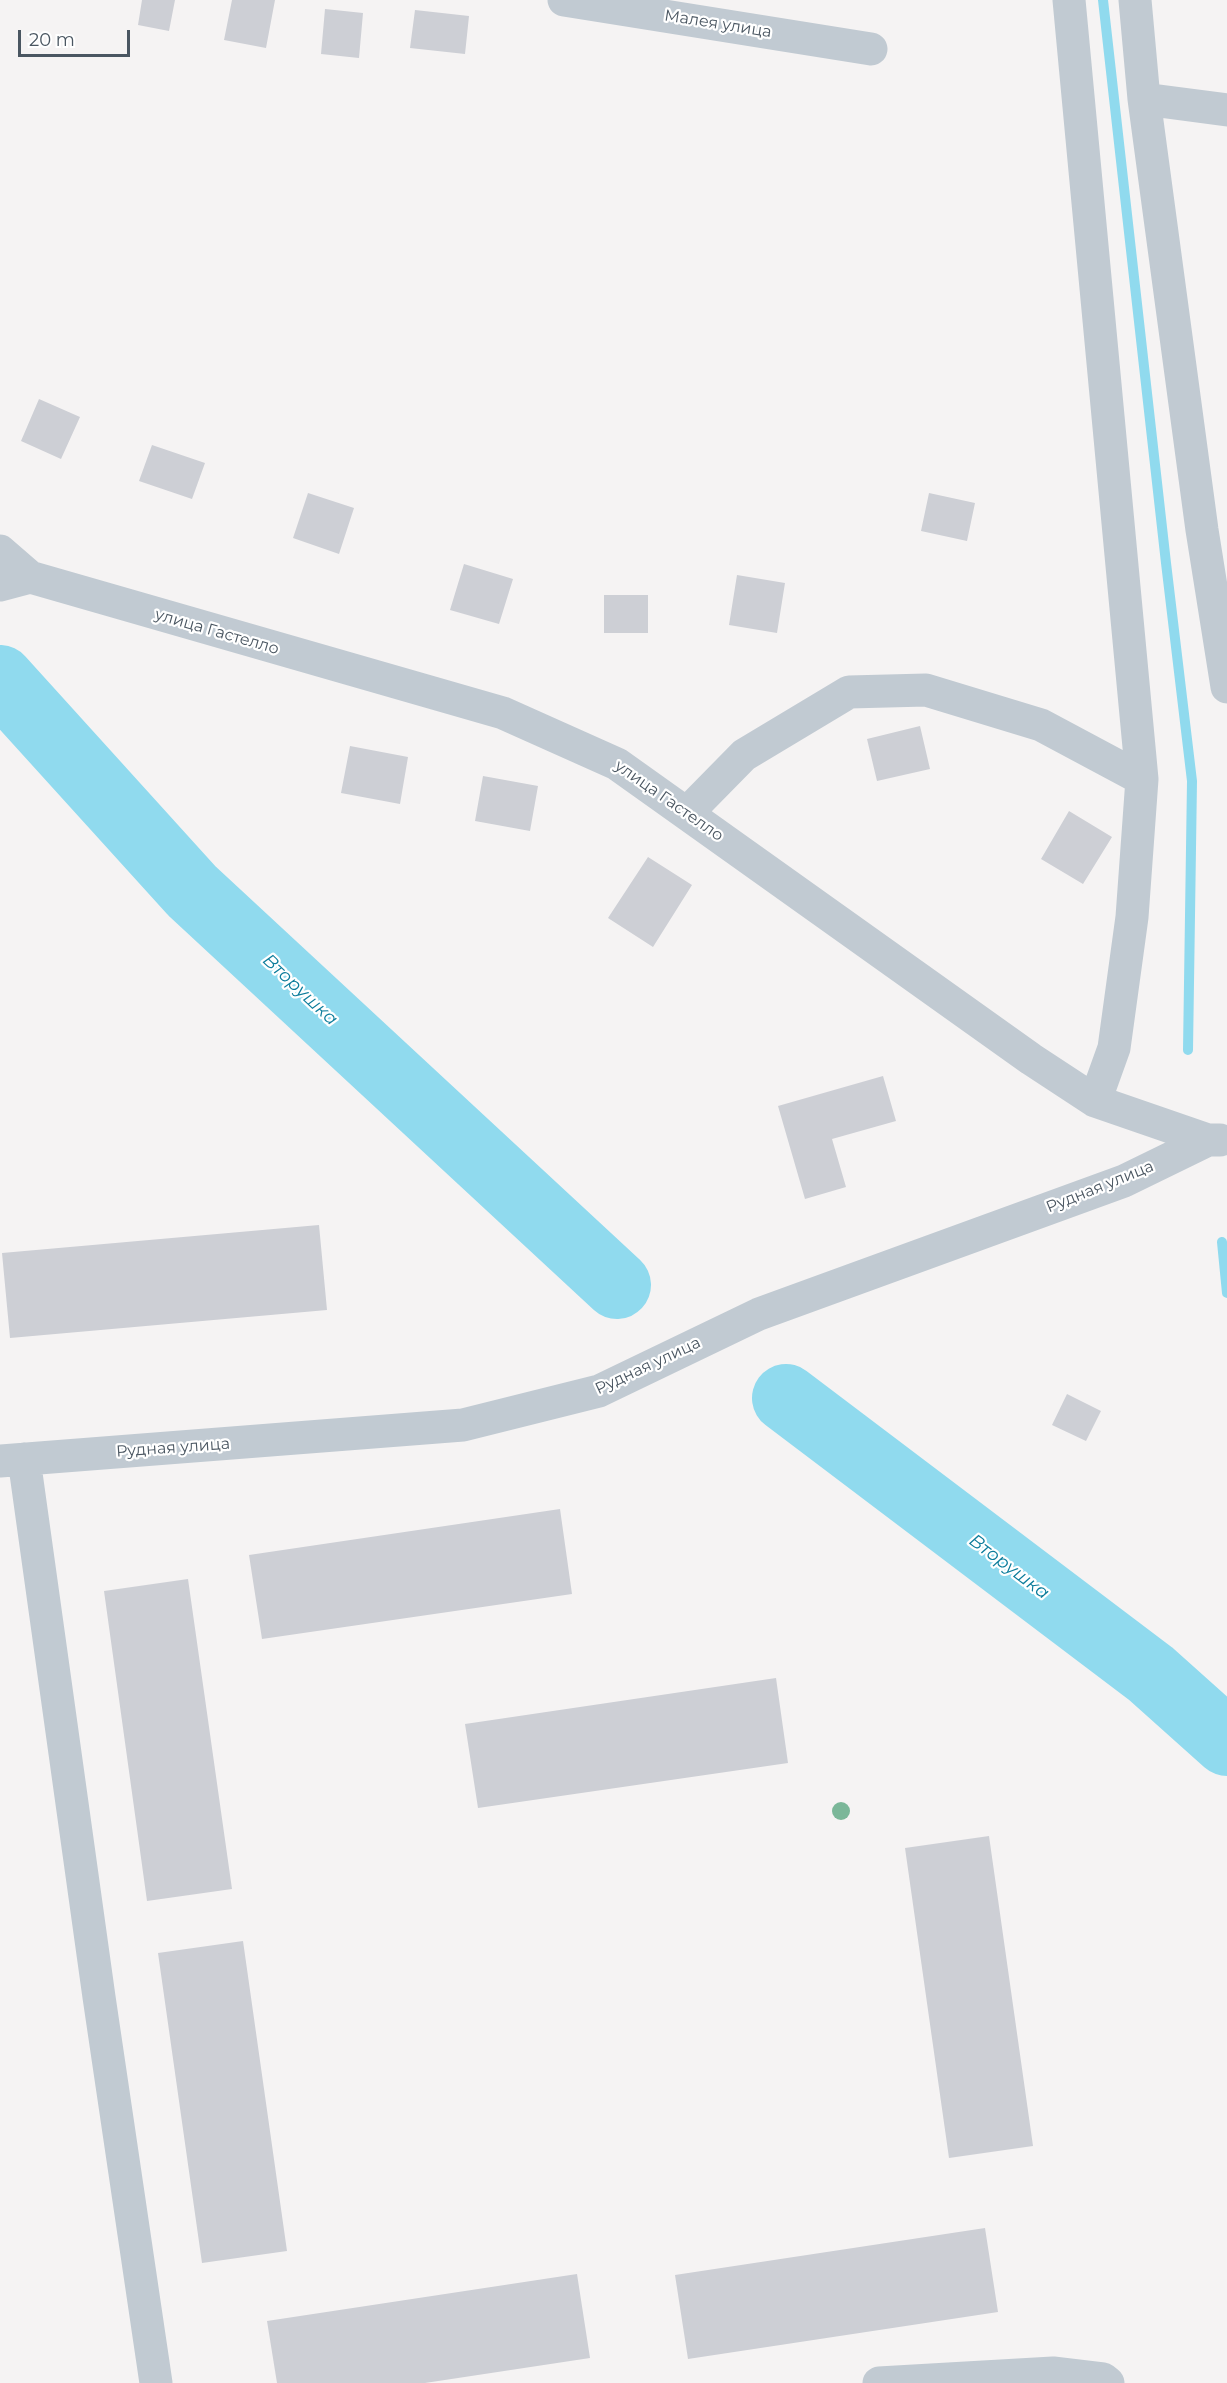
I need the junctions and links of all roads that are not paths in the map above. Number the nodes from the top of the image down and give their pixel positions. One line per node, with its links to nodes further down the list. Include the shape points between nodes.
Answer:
1 (564, 0): 4 (street, Малея улица)
2 (1068, 0): 10 (street)
3 (1135, 0): 5 (street)
4 (871, 49)
5 (1144, 99): 6 (street); 9 (street, via 1200,518)
6 (1227, 110)
7 (0, 551): 8 (street)
8 (15, 581): 11 (street, улица Гастелло, via 503,713 617,764)
9 (1227, 687)
10 (1142, 779): 11 (street, via 1041,725 926,690 849,692 744,755); 12 (street, via 1132,917 1115,1037)
11 (687, 813): 12 (street, улица Гастелло)
12 (1095, 1101): 13 (street, улица Гастелло)
13 (1217, 1140): 14 (street, Рудная улица, via 1124,1181 759,1314 599,1391 463,1425)
14 (12, 1460): 16 (street, via 99,1997)
15 (962, 2380): 17 (street); 18 (street, via 1053,2373 1103,2379)
16 (156, 2383)
17 (879, 2383)
18 (1108, 2383)

